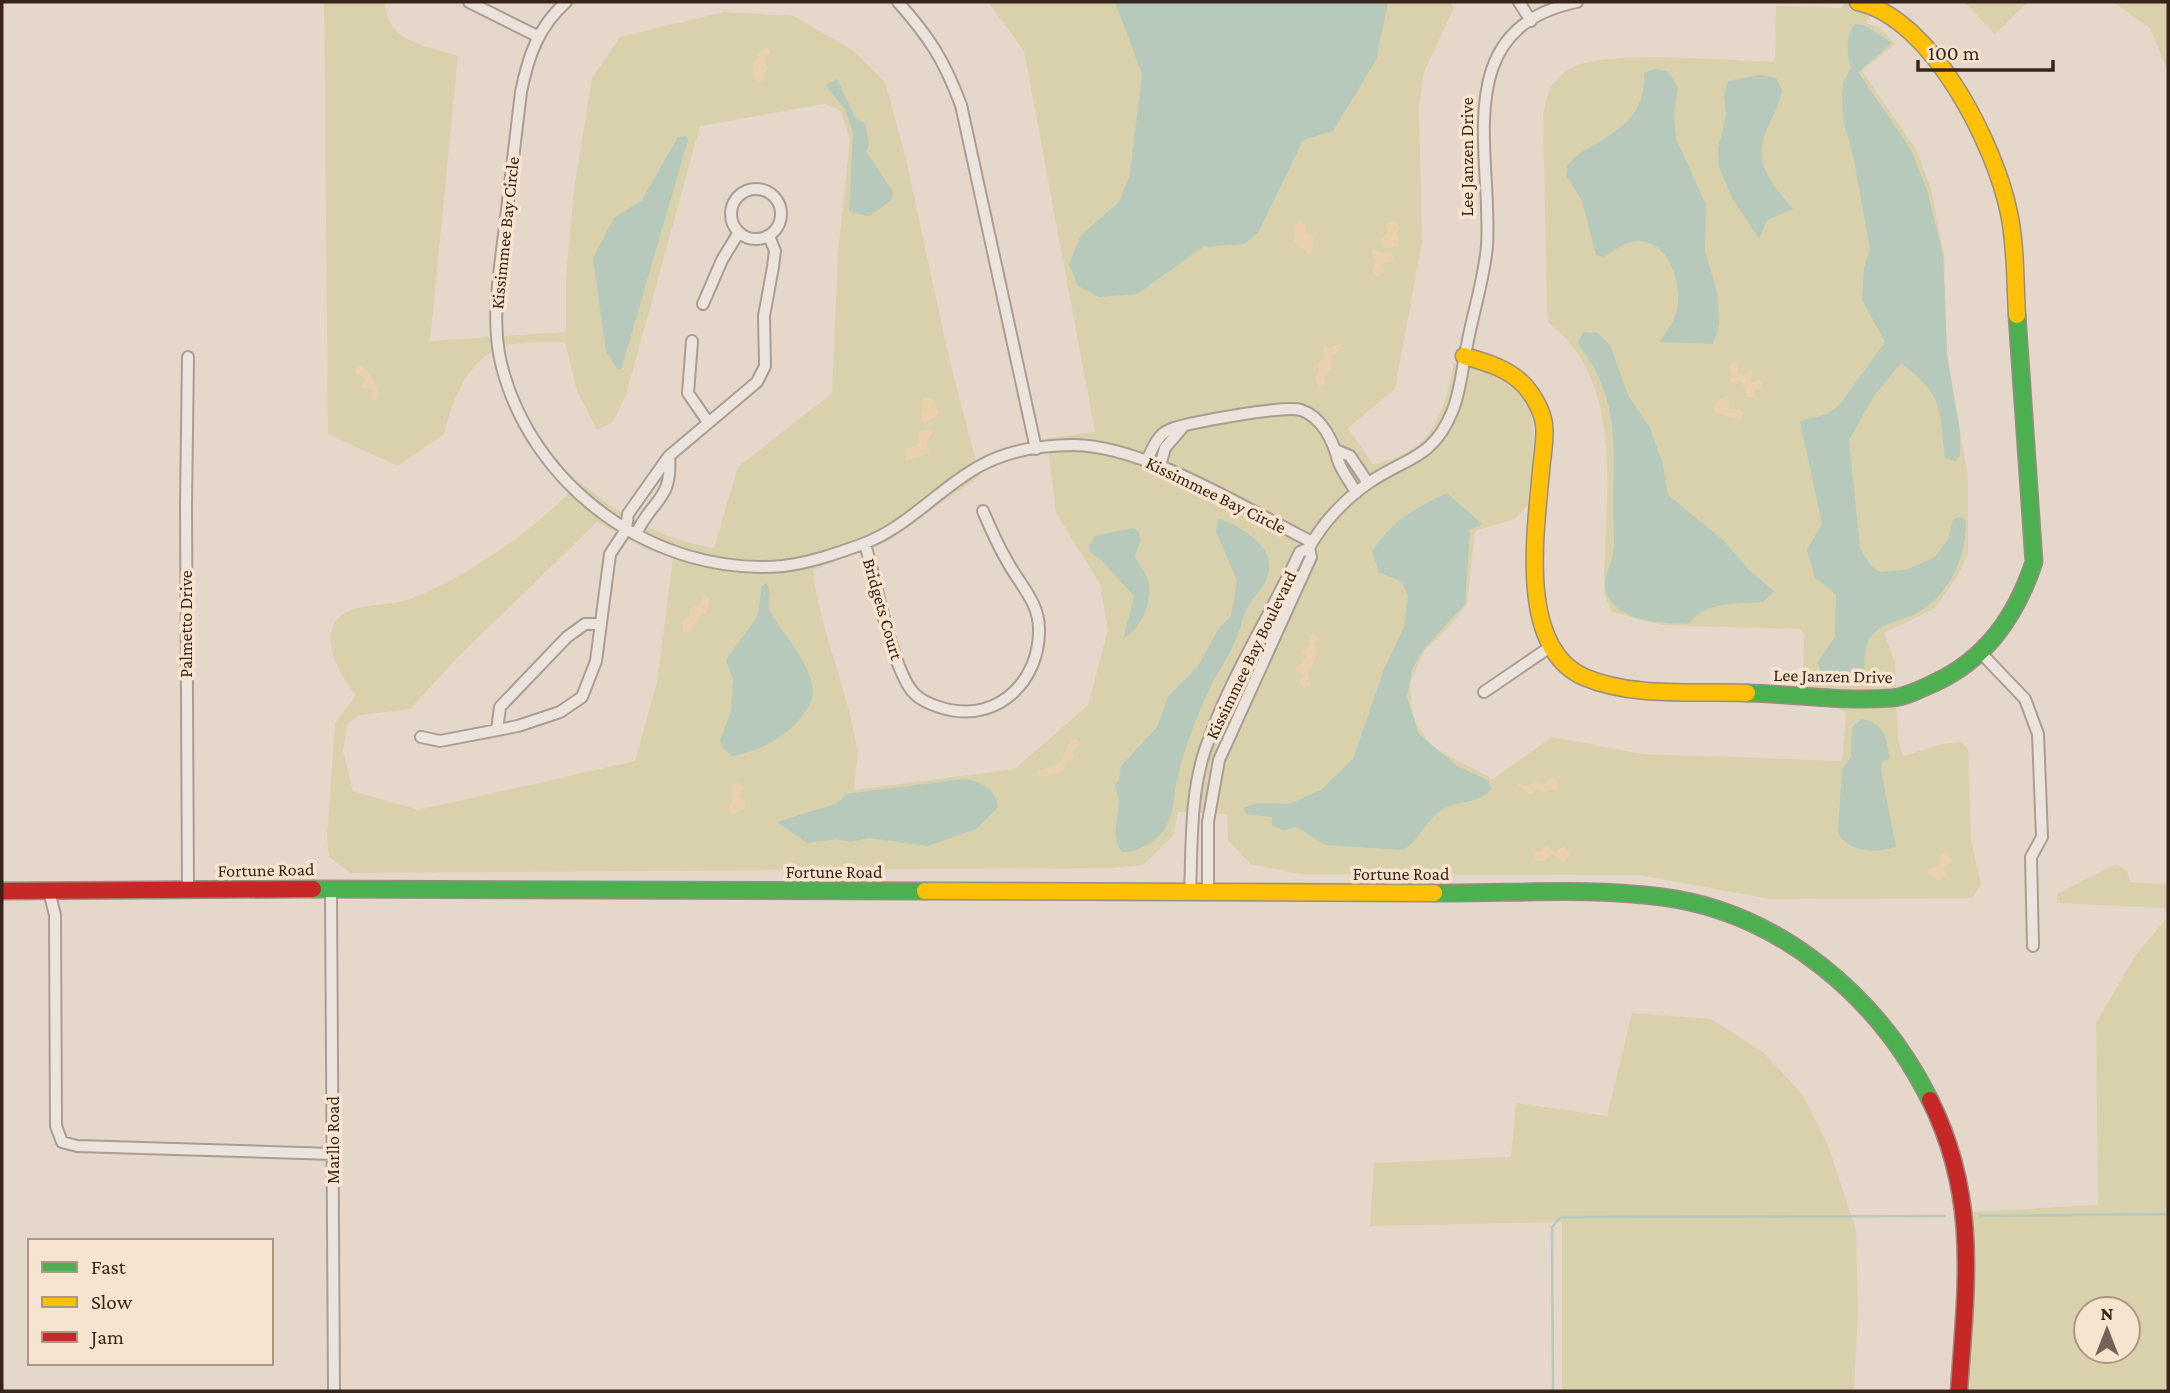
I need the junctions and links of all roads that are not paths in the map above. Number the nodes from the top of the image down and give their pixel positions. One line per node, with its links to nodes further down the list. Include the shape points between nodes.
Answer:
1 (469, 2): 8 (street)
2 (566, 2): 8 (street, Kissimmee Bay Circle)
3 (898, 2): 17 (street, via 947,66 961,105)
4 (1519, 2): 7 (street)
5 (1577, 2): 7 (street, Lee Janzen Drive)
6 (1858, 2): 30 (street, Lee Janzen Drive, via 1901,24 1937,59 1999,171 2010,215 2034,562 2026,590 2006,628)
7 (1531, 21): 13 (street, Lee Janzen Drive, via 1505,46 1487,79 1483,122 1487,247)
8 (537, 36): 25 (street, Kissimmee Bay Circle, via 521,92 496,307 501,362 520,415 545,459 572,489)
9 (739, 232): 10 (street, via 753,239); 10 (street, via 733,225 732,208 741,193 757,188 773,194 781,208 780,224); 11 (street)
10 (769, 236): 15 (street, via 775,251 764,316 765,366 757,382)
11 (703, 304)
12 (692, 341): 15 (street, via 688,393)
13 (1464, 356): 22 (street, Lee Janzen Drive, via 1453,412 1434,441 1414,460); 29 (street, Lee Janzen Drive, via 1503,367 1522,381 1539,404 1544,457 1534,574 1538,617)
14 (188, 357): 41 (street, Palmetto Drive)
15 (708, 422): 19 (street)
16 (1182, 428): 18 (street, via 1199,420 1301,410 1321,425); 20 (street, via 1159,437); 21 (street, via 1165,448)
17 (1036, 449): 20 (street, Kissimmee Bay Circle, via 1084,446); 26 (street, Kissimmee Bay Circle, via 1008,454 978,467 925,509)
18 (1338, 451): 22 (street, via 1350,456); 23 (street)
19 (668, 456): 25 (street, via 628,514); 25 (street, via 671,478 667,489)
20 (1147, 460): 21 (street, Kissimmee Bay Circle)
21 (1160, 466): 27 (street, Kissimmee Bay Circle)
22 (1368, 484): 23 (street, Lee Janzen Drive)
23 (1356, 493): 27 (street, Lee Janzen Drive)
24 (983, 511): 26 (street, Bridgets Court, via 1035,606 1040,629 1026,680 992,708 967,713 936,707 913,693 899,667)
25 (631, 532): 26 (street, Kissimmee Bay Circle, via 672,552 748,566 794,564); 28 (street, via 610,554)
26 (864, 544)
27 (1311, 545): 31 (street, Kissimmee Bay Boulevard, via 1300,552); 32 (street, Kissimmee Bay Boulevard, via 1311,556)
28 (601, 624): 34 (street, via 585,624 567,637 500,707); 34 (street, via 596,661 582,697 559,712)
29 (1550, 647): 30 (street, Lee Janzen Drive, via 1569,668 1600,683 1641,689 1866,699 1919,691 1956,672); 33 (street)
30 (1980, 652): 44 (street, via 2025,698 2038,734 2042,837 2031,858)
31 (1240, 672): 32 (street); 36 (street, Kissimmee Bay Boulevard, via 1204,752)
32 (1256, 678): 37 (street, Kissimmee Bay Boulevard, via 1219,760)
33 (1484, 692)
34 (498, 730): 35 (street, via 440,741)
35 (421, 737)
36 (1192, 827): 37 (street); 42 (street, Kissimmee Bay Boulevard)
37 (1208, 828): 43 (street, Kissimmee Bay Boulevard)
38 (331, 888): 41 (street, Fortune Road); 42 (street, Fortune Road); 45 (street, Marllo Road)
39 (2, 891): 40 (street, Fortune Road)
40 (49, 891): 41 (street, Fortune Road); 45 (street, via 54,915 56,1126 62,1142)
41 (188, 891)
42 (1190, 893): 43 (street, Fortune Road)
43 (1208, 893): 47 (street, Fortune Road, via 1665,897 1762,930 1820,963 1872,1012 1911,1063 1954,1160 1967,1230)
44 (2032, 946)
45 (333, 1154): 46 (street, Marllo Road)
46 (334, 1391)
47 (1959, 1391)

